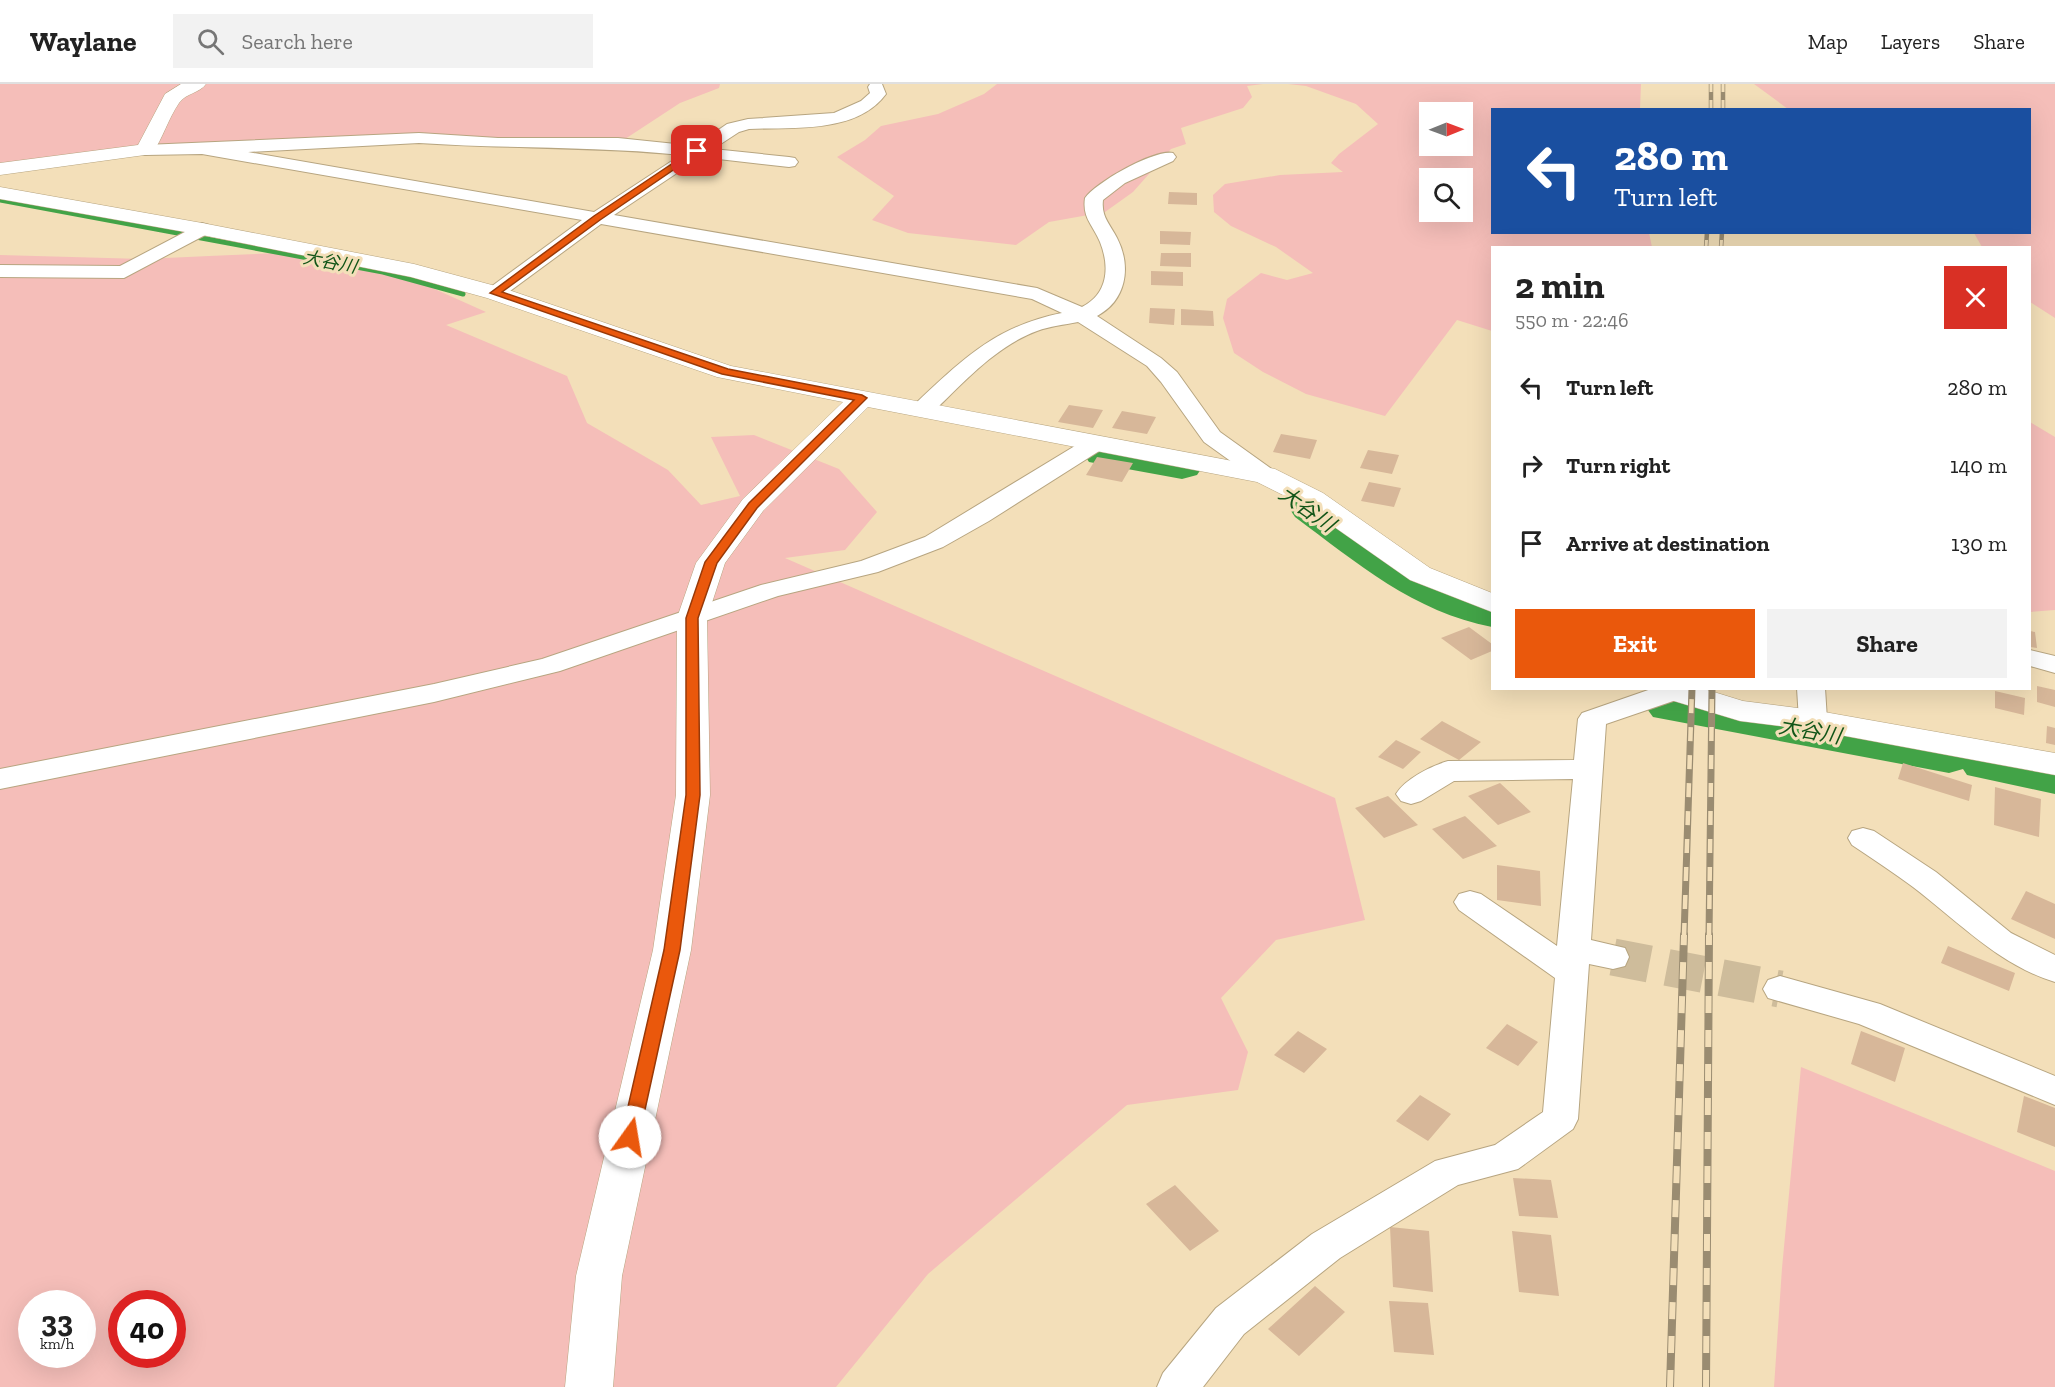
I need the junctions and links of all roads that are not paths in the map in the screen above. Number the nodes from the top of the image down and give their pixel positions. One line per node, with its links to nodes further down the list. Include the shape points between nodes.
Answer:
1 (196, 84): 4 (street, via 172,98)
2 (876, 87): 5 (street, via 878,94 872,102 842,118 748,124 733,128)
3 (202, 149): 4 (street); 5 (street, via 420,138 498,143 618,143); 10 (street)
4 (146, 150): 8 (street)
5 (697, 151): 7 (street); 10 (street)
6 (1167, 157): 14 (street, via 1119,179 1094,198 1093,214 1110,243 1116,272 1114,286 1104,303)
7 (789, 162)
8 (0, 168)
9 (0, 193): 11 (street)
10 (597, 218): 13 (street); 14 (street, via 1037,294)
11 (202, 229): 12 (street, via 124,272); 13 (street, via 414,271)
12 (0, 271)
13 (495, 293): 15 (street, via 726,372)
14 (1080, 314): 16 (street, via 1028,327 973,363); 18 (street, via 1154,362 1212,437)
15 (862, 398): 16 (street); 20 (street, via 753,506 711,562)
16 (924, 408): 17 (street)
17 (1096, 443): 18 (street); 20 (street, via 934,542 868,567 770,590)
18 (1265, 475): 19 (street, via 1313,499 1420,574)
19 (1491, 603)
20 (692, 618): 27 (street, via 550,665 434,693); 36 (street, via 693,795 672,950 599,1276)
21 (2031, 658): 22 (street)
22 (2055, 665)
23 (1669, 690): 24 (street, via 1740,711); 26 (street, via 1592,719)
24 (1812, 704): 25 (street)
25 (2055, 764)
26 (1587, 769): 28 (street, via 1448,771); 32 (street)
27 (0, 778)
28 (1411, 794)
29 (1863, 838): 33 (street, via 1925,880 2000,941)
30 (1470, 902): 32 (street)
31 (1613, 957): 32 (street)
32 (1571, 960): 37 (street, via 1560,1119 1505,1158 1448,1172 1326,1245 1230,1321)
33 (2055, 970)
34 (1780, 989): 35 (street, via 1869,1013)
35 (2055, 1091)
36 (589, 1387)
37 (1178, 1387)

